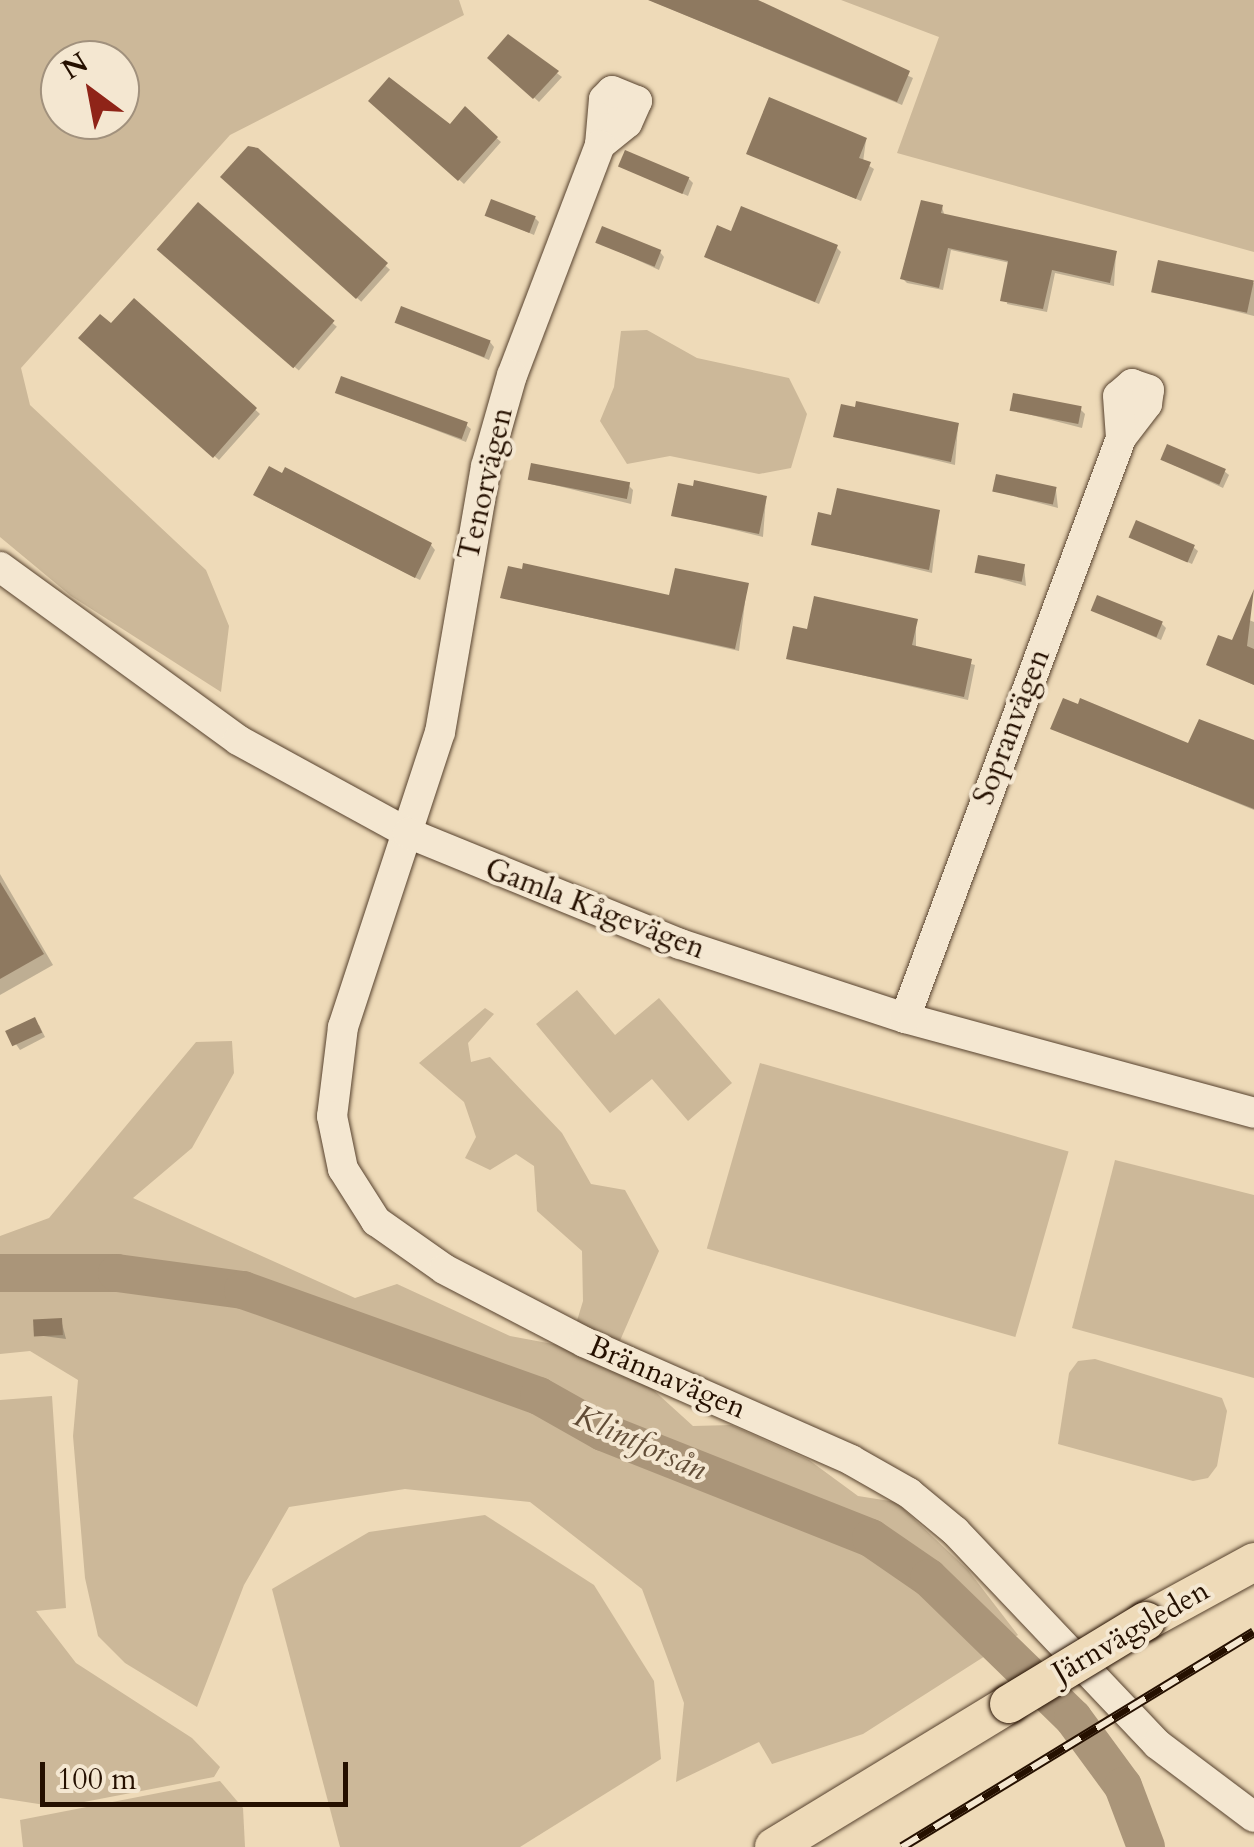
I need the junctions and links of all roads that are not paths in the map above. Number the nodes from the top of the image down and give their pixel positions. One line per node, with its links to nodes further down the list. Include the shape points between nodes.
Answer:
1 (600, 145): 4 (street, Tenorvägen, via 512,375 486,466 440,732)
2 (1122, 438): 5 (street, Sopranvägen)
3 (0, 567): 4 (street, Gamla Kågevägen, via 238,740)
4 (408, 833): 5 (street, Gamla Kågevägen, via 680,944); 8 (street, Brännavägen, via 343,1027 332,1116 342,1169 376,1221 444,1269 584,1342 851,1460 908,1494 955,1530 1157,1744)
5 (905, 1018): 6 (street, Gamla Kågevägen)
6 (1254, 1113)
7 (1254, 1562): 9 (main road, Järnvägsleden, bridge)
8 (1254, 1816)
9 (774, 1847)

